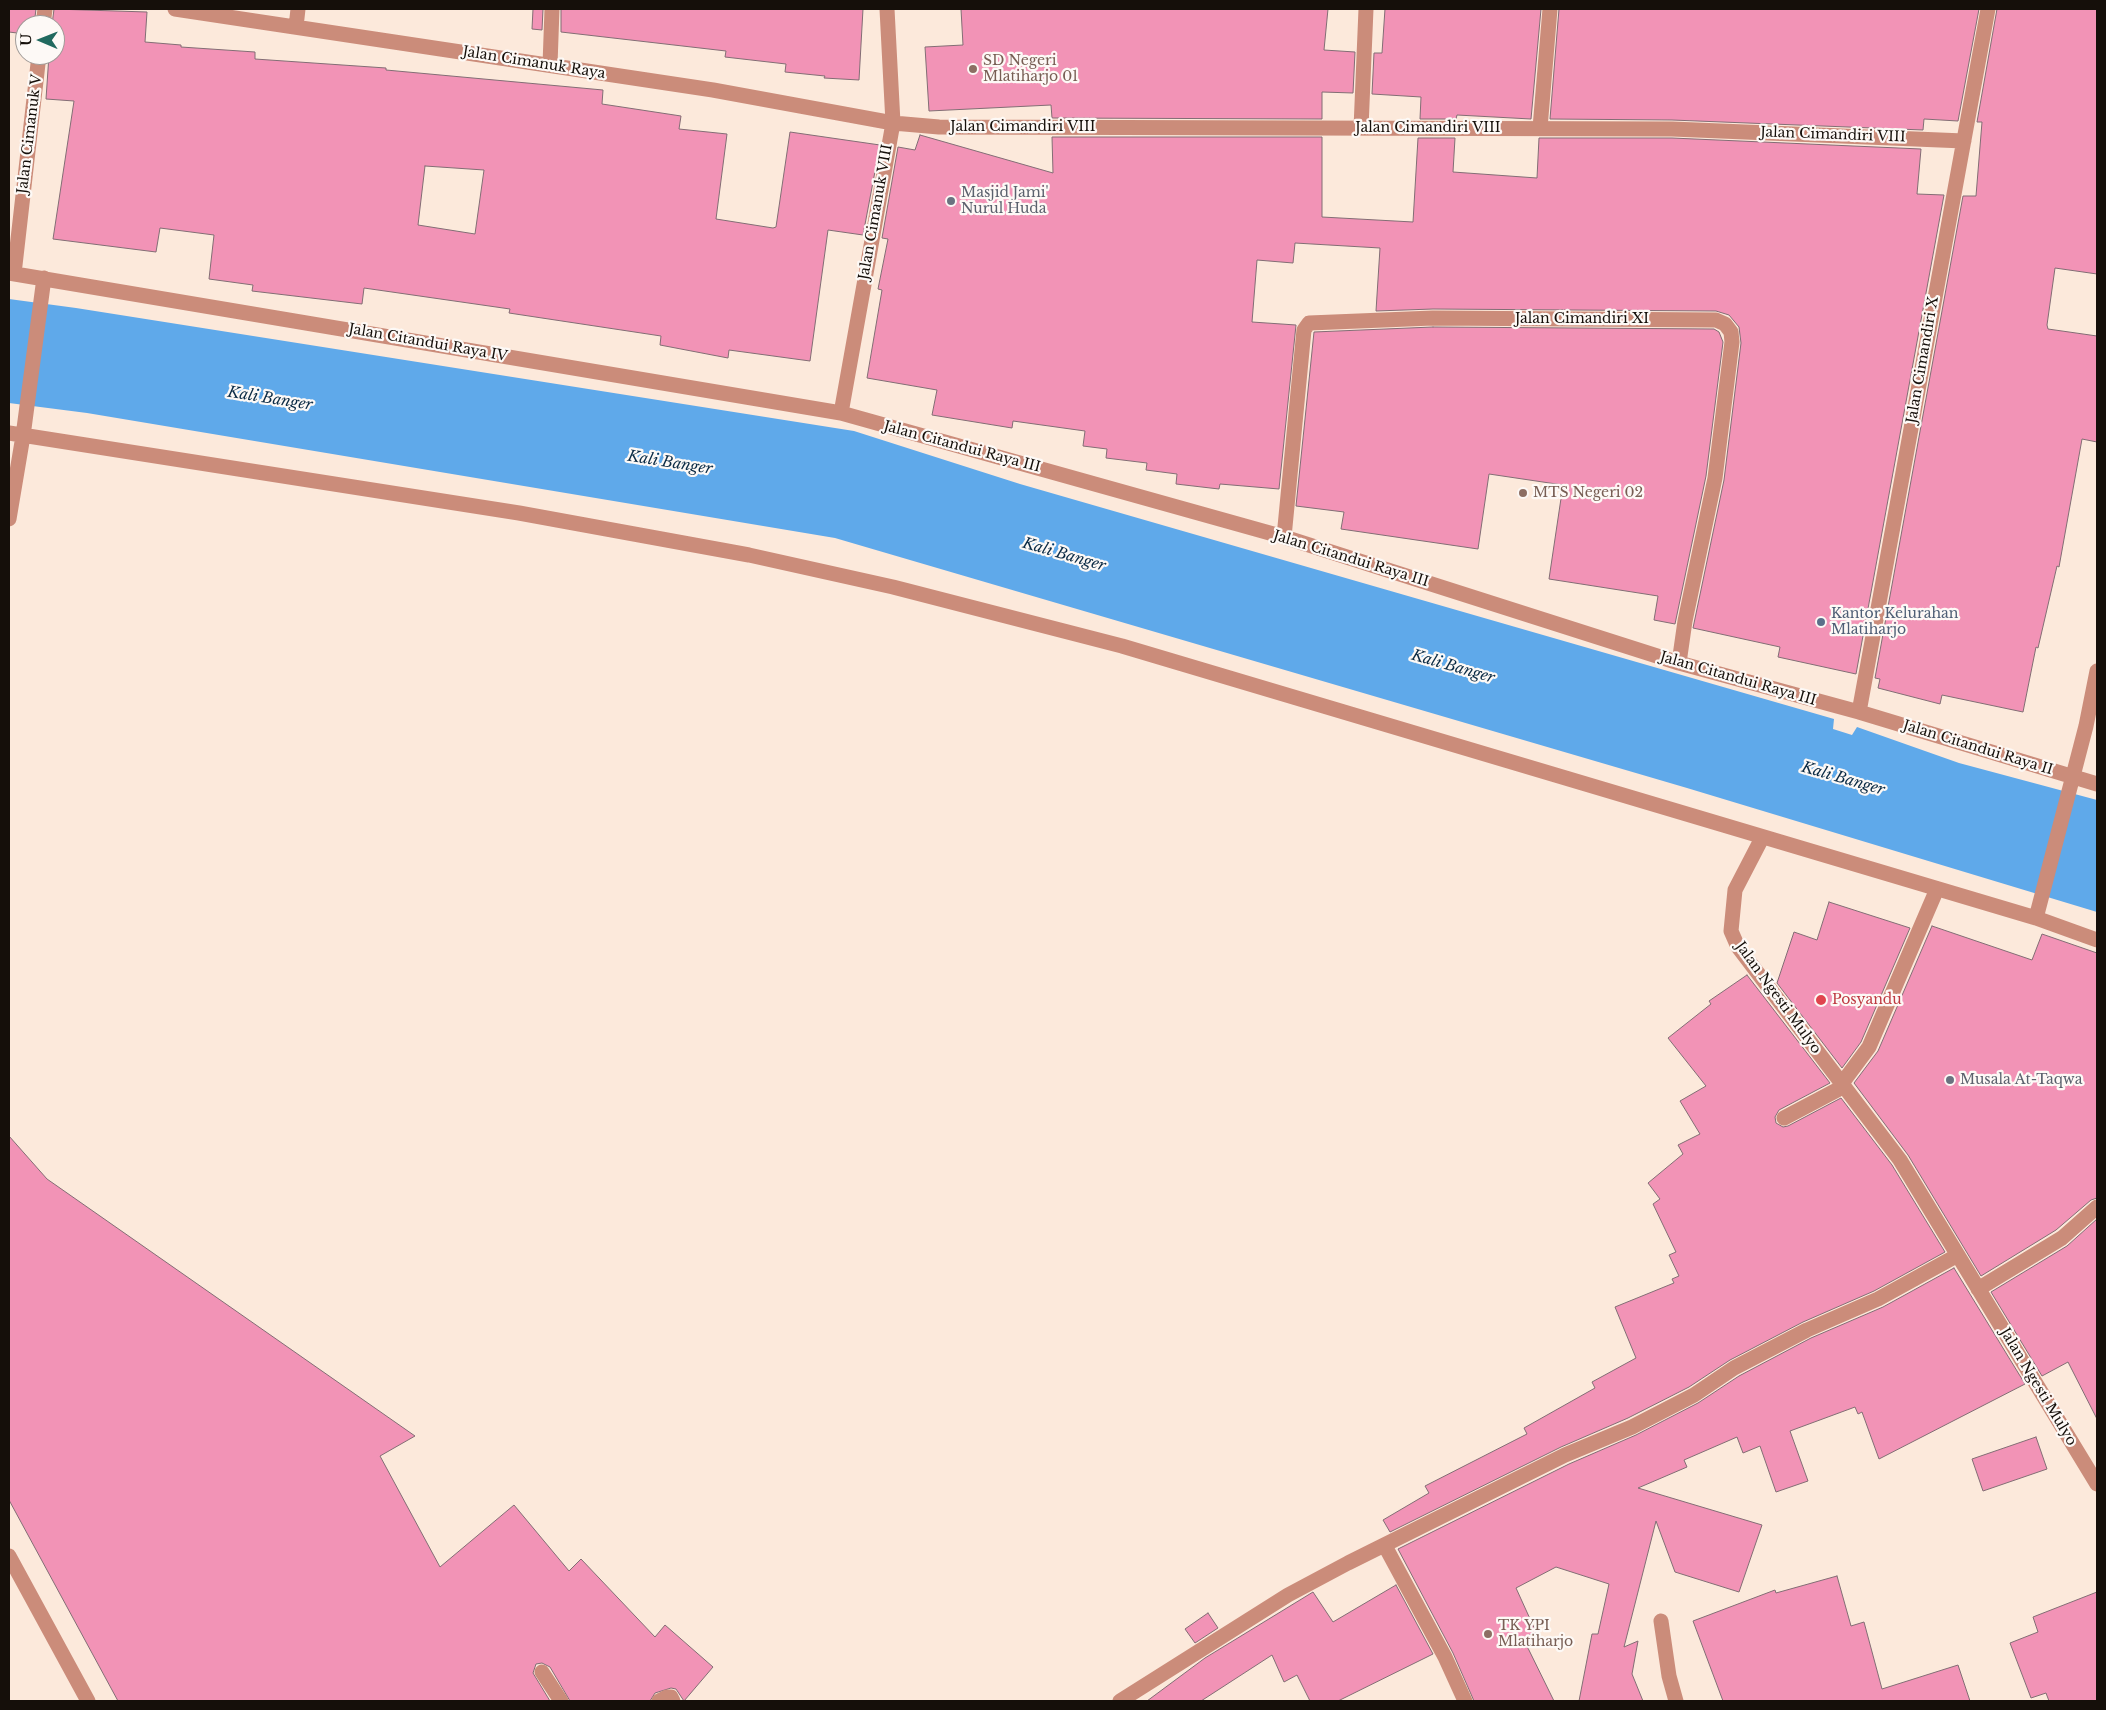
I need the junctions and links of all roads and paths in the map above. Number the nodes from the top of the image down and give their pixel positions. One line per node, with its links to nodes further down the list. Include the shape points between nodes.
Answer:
1 (175, 9): 8 (street, Jalan Cimanuk Raya)
2 (298, 9): 8 (street)
3 (552, 9): 10 (street)
4 (887, 9): 11 (street, Jalan Cimanuk VIII)
5 (1366, 9): 12 (street)
6 (1550, 9): 13 (street)
7 (1988, 9): 14 (street, Jalan Cimandiri X)
8 (296, 27): 10 (street, Jalan Cimanuk Raya)
9 (38, 65): 15 (street, Jalan Cimanuk V)
10 (550, 65): 11 (street, Jalan Cimanuk Raya, via 713,90)
11 (893, 123): 12 (street, Jalan Cimandiri VIII, via 939,127); 17 (street, Jalan Cimanuk VIII)
12 (1361, 128): 13 (street, Jalan Cimandiri VIII)
13 (1540, 128): 14 (street, Jalan Cimandiri VIII, via 1672,129)
14 (1964, 140): 23 (street, Jalan Cimandiri X)
15 (11, 273): 16 (street, Jalan Citandui Raya IV)
16 (44, 278): 17 (street, Jalan Citandui Raya IV); 18 (street, via 26,408)
17 (841, 413): 20 (street, Jalan Citandui Raya III)
18 (16, 435): 19 (street); 26 (street, via 519,513 749,555 893,588 1122,646)
19 (9, 518)
20 (1284, 537): 21 (street, Jalan Citandui Raya III); 21 (street, Jalan Cimandiri XI, via 1304,330 1309,323 1433,318 1716,320 1731,332 1732,342 1715,478)
21 (1679, 663): 23 (street, Jalan Citandui Raya III)
22 (2097, 671): 24 (street)
23 (1859, 712): 24 (street, Jalan Citandui Raya II)
24 (2072, 780): 25 (street, Jalan Citandui Raya II); 28 (street)
25 (2097, 784)
26 (1762, 838): 27 (street); 30 (street, Jalan Ngesti Mulyo, via 1735,890 1731,931 1738,947)
27 (1937, 889): 28 (street); 30 (street, via 1869,1047)
28 (2036, 918): 29 (street)
29 (2097, 940)
30 (1842, 1084): 31 (street, via 1837,1090); 33 (street, Jalan Ngesti Mulyo, via 1900,1160)
31 (1784, 1118)
32 (2097, 1207): 34 (street, via 2062,1238)
33 (1958, 1255): 34 (street, Jalan Ngesti Mulyo); 36 (street, via 1878,1298 1742,1363 1694,1395 1632,1427 1565,1455)
34 (1978, 1289): 35 (street, Jalan Ngesti Mulyo)
35 (2097, 1484)
36 (1386, 1546): 44 (street, via 1288,1595); 45 (street)
37 (9, 1556): 40 (street)
38 (1661, 1621): 46 (street, via 1668,1676)
39 (542, 1672): 41 (street)
40 (88, 1701)
41 (560, 1701)
42 (659, 1701): 43 (street, via 669,1696)
43 (673, 1701)
44 (1120, 1701)
45 (1465, 1701)
46 (1676, 1701)

